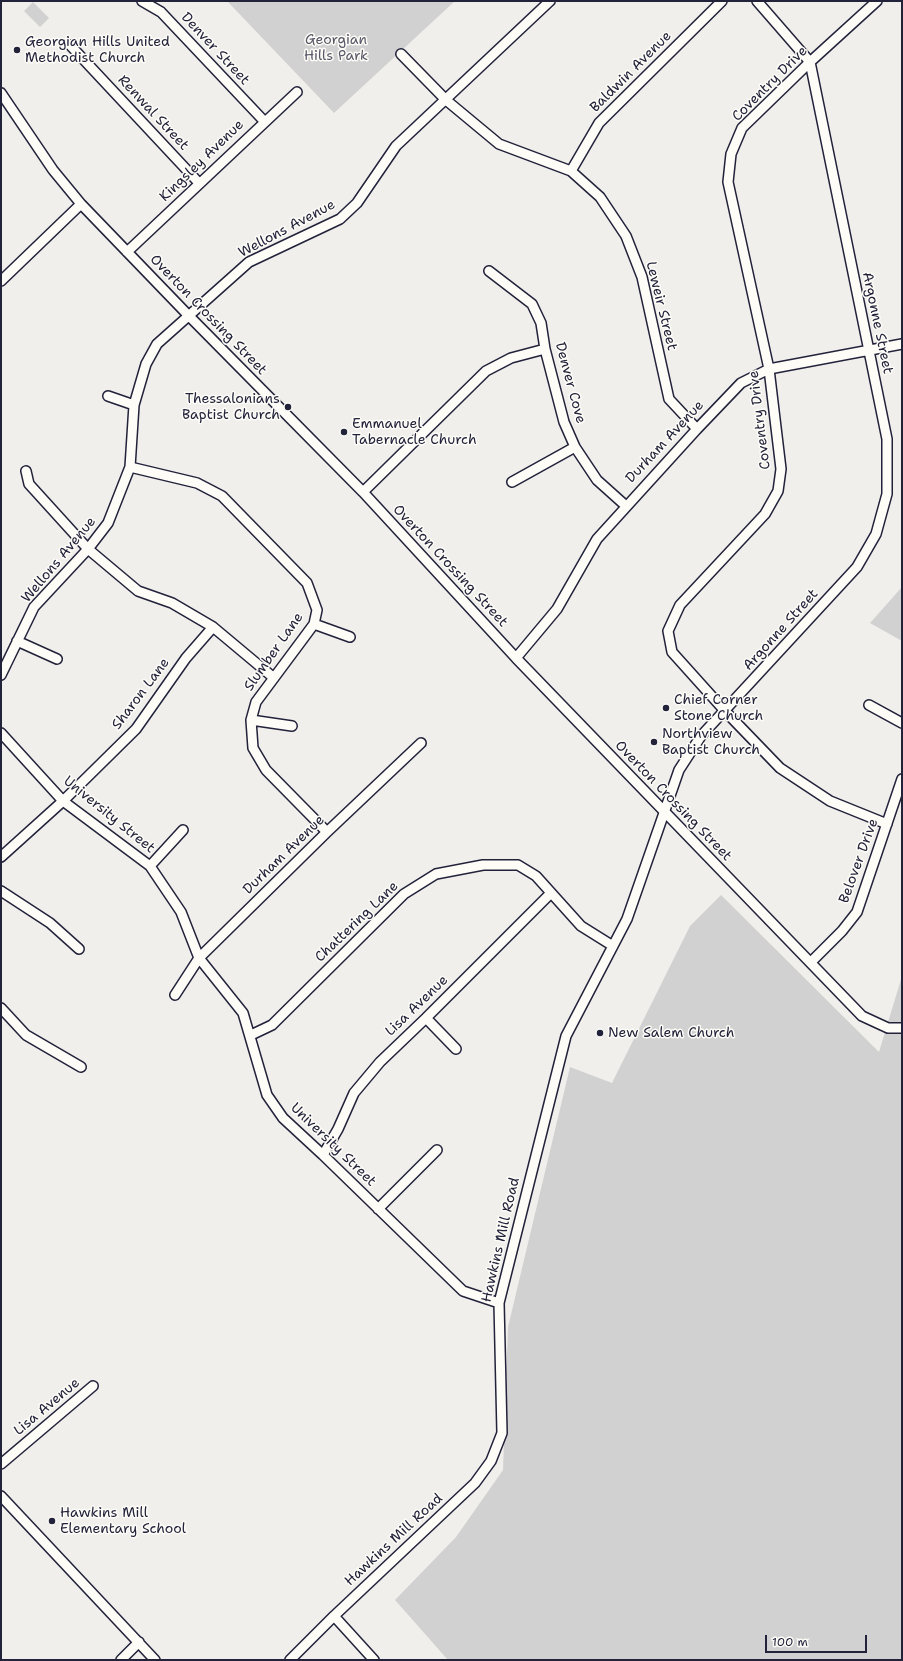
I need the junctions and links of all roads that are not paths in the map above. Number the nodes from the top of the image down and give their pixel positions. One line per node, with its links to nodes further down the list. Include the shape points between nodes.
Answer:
1 (142, 1): 12 (street, Denver Street, via 161,12)
2 (550, 1): 11 (street, Wellons Avenue)
3 (722, 1): 13 (street, Baldwin Avenue, via 599,123)
4 (757, 1): 8 (street, Argonne Street)
5 (877, 1): 8 (street, Coventry Drive)
6 (70, 45): 14 (street, Renwal Street)
7 (401, 54): 11 (street, Leweir Street)
8 (810, 62): 22 (street, Argonne Street); 23 (street, Coventry Drive, via 742,128 731,154 728,182)
9 (297, 92): 12 (street, Kingsley Avenue)
10 (1, 93): 15 (street, Overton Crossing Street, via 53,170)
11 (446, 100): 13 (street, Leweir Street, via 499,144); 19 (street, Wellons Avenue, via 396,146 357,203 340,219 249,262)
12 (264, 121): 14 (street, Kingsley Avenue)
13 (571, 171): 26 (street, Leweir Street, via 600,197 626,236 642,277 669,399)
14 (199, 183): 16 (street, Kingsley Avenue)
15 (81, 204): 16 (street, Overton Crossing Street); 18 (street)
16 (128, 252): 19 (street, Overton Crossing Street)
17 (489, 271): 21 (street, Denver Cove, via 532,304 542,323)
18 (1, 281)
19 (189, 316): 25 (street, Wellons Avenue, via 157,344 146,364); 31 (street, Overton Crossing Street)
20 (902, 344): 22 (street, Durham Avenue)
21 (545, 349): 27 (street, Denver Cove, via 564,422); 31 (street, via 511,358 486,370)
22 (869, 351): 23 (street, Durham Avenue); 43 (street, Argonne Street, via 887,439 887,494 876,534 857,567)
23 (769, 369): 26 (street, Durham Avenue, via 741,383); 43 (street, Coventry Drive, via 781,469 778,491 764,514 680,605 668,631 672,652)
24 (108, 396): 25 (street)
25 (134, 405): 28 (street, Wellons Avenue)
26 (696, 429): 32 (street, Durham Avenue)
27 (575, 447): 30 (street); 32 (street, Denver Cove, via 597,480)
28 (130, 467): 33 (street, Wellons Avenue, via 108,523); 34 (street, Slumber Lane, via 197,483 222,496 307,583 317,610)
29 (26, 471): 33 (street, via 29,484)
30 (512, 482)
31 (363, 492): 38 (street, Overton Crossing Street)
32 (626, 506): 38 (street, Durham Avenue, via 597,539 558,609)
33 (88, 550): 35 (street, via 138,591 172,603); 37 (street, Wellons Avenue, via 34,607)
34 (314, 624): 36 (street); 41 (street, Slumber Lane)
35 (213, 628): 41 (street); 50 (street, Sharon Lane, via 186,658 136,729)
36 (350, 637)
37 (17, 642): 39 (street); 40 (street, Wellons Avenue)
38 (516, 658): 51 (street, Overton Crossing Street)
39 (57, 659)
40 (1, 675)
41 (274, 678): 44 (street, Slumber Lane, via 256,702)
42 (869, 705): 45 (street)
43 (725, 711): 51 (street, Argonne Street, via 701,736 679,770); 52 (street, Coventry Drive, via 780,768 830,801)
44 (251, 720): 46 (street); 54 (street, Slumber Lane, via 253,748 266,770)
45 (902, 723)
46 (292, 726)
47 (1, 733): 50 (street, University Street)
48 (422, 743): 54 (street, Durham Avenue)
49 (902, 779): 52 (street, Belover Drive)
50 (63, 801): 55 (street, Sharon Lane); 56 (street, University Street)
51 (665, 813): 59 (street, Hawkins Mill Road, via 627,919); 62 (street, Overton Crossing Street)
52 (887, 824): 62 (street, Belover Drive, via 856,912 842,931)
53 (183, 830): 56 (street)
54 (327, 832): 61 (street, Durham Avenue)
55 (1, 857)
56 (150, 866): 61 (street, University Street, via 181,912)
57 (1, 891): 60 (street, via 50,923)
58 (551, 893): 59 (street, Chattering Lane, via 581,926); 65 (street, Lisa Avenue); 67 (street, Chattering Lane, via 536,876 518,864 483,865 436,874 404,894 272,1025)
59 (613, 946): 73 (street, Hawkins Mill Road, via 566,1036)
60 (79, 949)
61 (199, 958): 63 (street, Durham Avenue); 67 (street, University Street, via 243,1013)
62 (811, 962): 66 (street, Overton Crossing Street, via 862,1016 888,1028)
63 (175, 995)
64 (2, 1012): 69 (street, via 26,1035)
65 (426, 1018): 68 (street); 71 (street, Lisa Avenue, via 380,1062 354,1093)
66 (902, 1028)
67 (251, 1035): 71 (street, University Street, via 267,1095 283,1118)
68 (456, 1049)
69 (81, 1067)
70 (437, 1150): 72 (street)
71 (323, 1155): 72 (street, University Street)
72 (378, 1209): 73 (street, University Street, via 462,1291)
73 (498, 1303): 77 (street, Hawkins Mill Road, via 502,1433 491,1461 475,1483)
74 (93, 1386): 75 (street, Lisa Avenue)
75 (1, 1464)
76 (1, 1496): 78 (street)
77 (334, 1616): 81 (street, Hawkins Mill Road); 82 (street)
78 (139, 1642): 79 (street); 80 (street)
79 (121, 1660)
80 (155, 1660)
81 (290, 1660)
82 (374, 1660)

